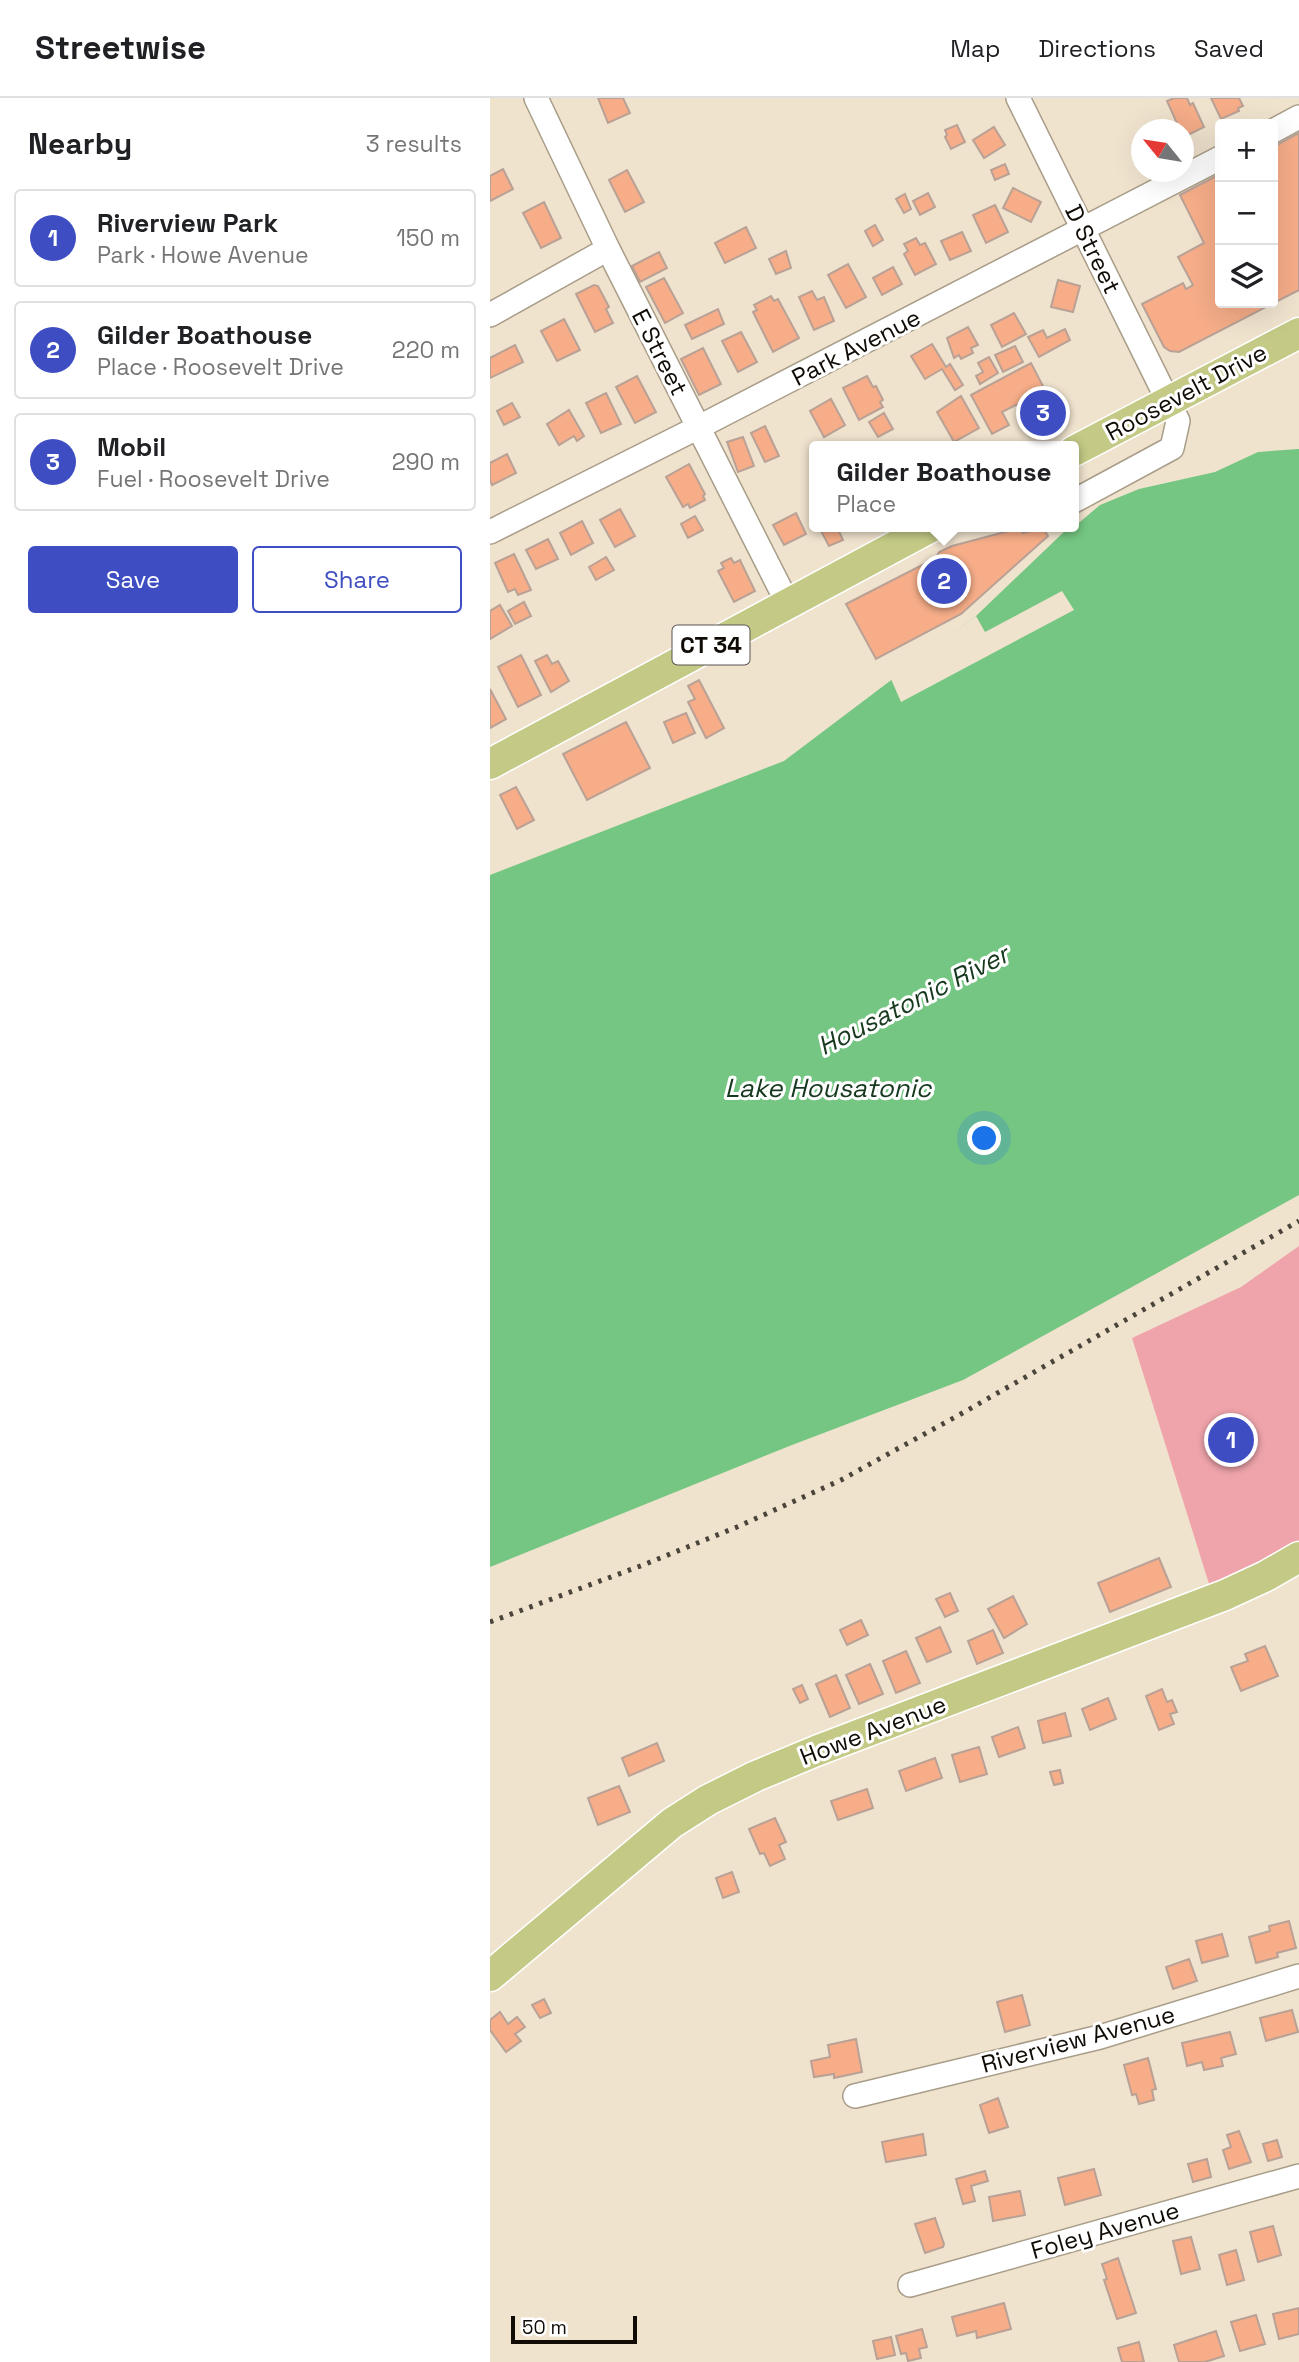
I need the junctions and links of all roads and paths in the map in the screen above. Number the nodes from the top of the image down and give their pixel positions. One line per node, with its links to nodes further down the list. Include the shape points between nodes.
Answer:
1 (536, 98): 7 (street, E Street)
2 (1018, 98): 6 (street, D Street)
3 (1299, 117): 4 (street)
4 (1278, 128)
5 (1215, 161): 6 (street, Park Avenue)
6 (1083, 230): 10 (street, D Street); 11 (street, Park Avenue)
7 (608, 249): 8 (street); 11 (street, E Street)
8 (490, 315)
9 (1299, 333): 10 (main road, Roosevelt Drive)
10 (1168, 401): 12 (main road, Roosevelt Drive); 13 (street, D Street, via 1178,421 1172,448)
11 (699, 428): 14 (street, Park Avenue); 16 (street, E Street)
12 (1079, 448)
13 (1079, 498)
14 (490, 532)
15 (922, 532): 16 (main road, CT 34)
16 (788, 604): 17 (main road, CT 34)
17 (490, 764)
18 (1299, 1557): 19 (main road, Howe Avenue, via 1225,1595 816,1751 708,1800 672,1823)
19 (490, 1976)
20 (1299, 1976): 21 (street, Riverview Avenue, via 1100,2037)
21 (855, 2096)
22 (1299, 2176): 23 (street, Foley Avenue)
23 (910, 2285)

